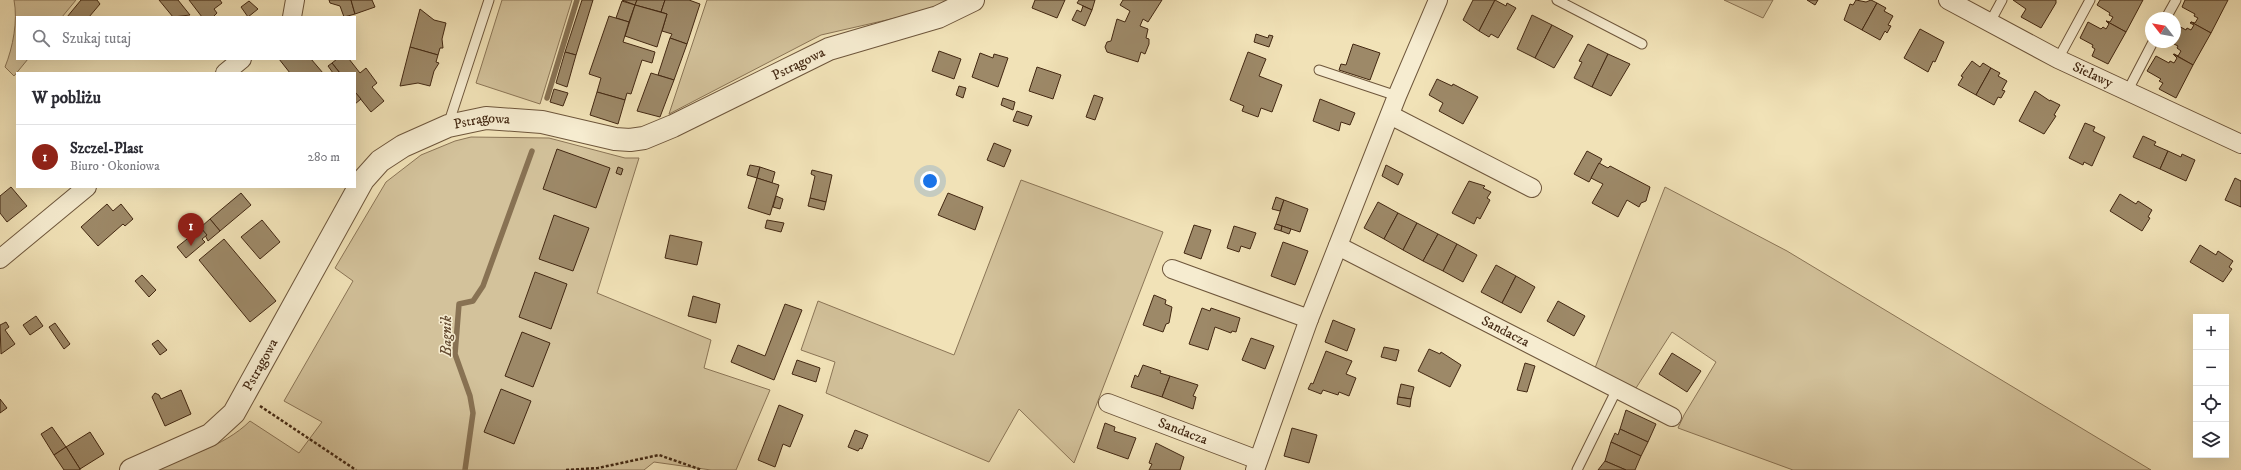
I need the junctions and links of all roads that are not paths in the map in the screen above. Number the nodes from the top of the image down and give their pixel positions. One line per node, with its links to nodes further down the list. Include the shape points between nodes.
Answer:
1 (295, 0): 11 (street)
2 (490, 0): 22 (lane)
3 (973, 0): 22 (street, Pstrągowa, via 938,17 829,49 644,138 615,139 564,126 486,118)
4 (1438, 0): 20 (street, Sandacza)
5 (1557, 0): 13 (lane)
6 (1948, 0): 12 (street, Sielawy)
7 (2002, 0): 12 (lane)
8 (2090, 0): 15 (lane)
9 (2176, 0): 10 (lane)
10 (2169, 12)
11 (292, 16)
12 (1989, 24): 15 (street, Sielawy)
13 (1642, 44)
14 (2150, 48): 19 (lane)
15 (2058, 59): 19 (street, Sielawy)
16 (241, 60): 18 (street)
17 (1319, 70): 20 (lane)
18 (226, 72)
19 (2127, 92): 23 (street, Sielawy)
20 (1397, 96): 21 (street, Sandacza)
21 (1390, 115): 25 (street); 26 (street, Sandacza)
22 (448, 126): 34 (street, Pstrągowa, via 386,155 371,169 234,413 210,435)
23 (2241, 144)
24 (86, 188): 27 (street)
25 (1532, 188)
26 (1338, 246): 29 (street, Sandacza); 30 (street, Sandacza)
27 (0, 259)
28 (1172, 269): 29 (street)
29 (1309, 319): 33 (street, Sandacza)
30 (1617, 389): 32 (street, Sandacza); 35 (lane)
31 (1108, 403): 33 (street, Sandacza)
32 (1672, 417)
33 (1256, 465)
34 (131, 470)
35 (1577, 470)

